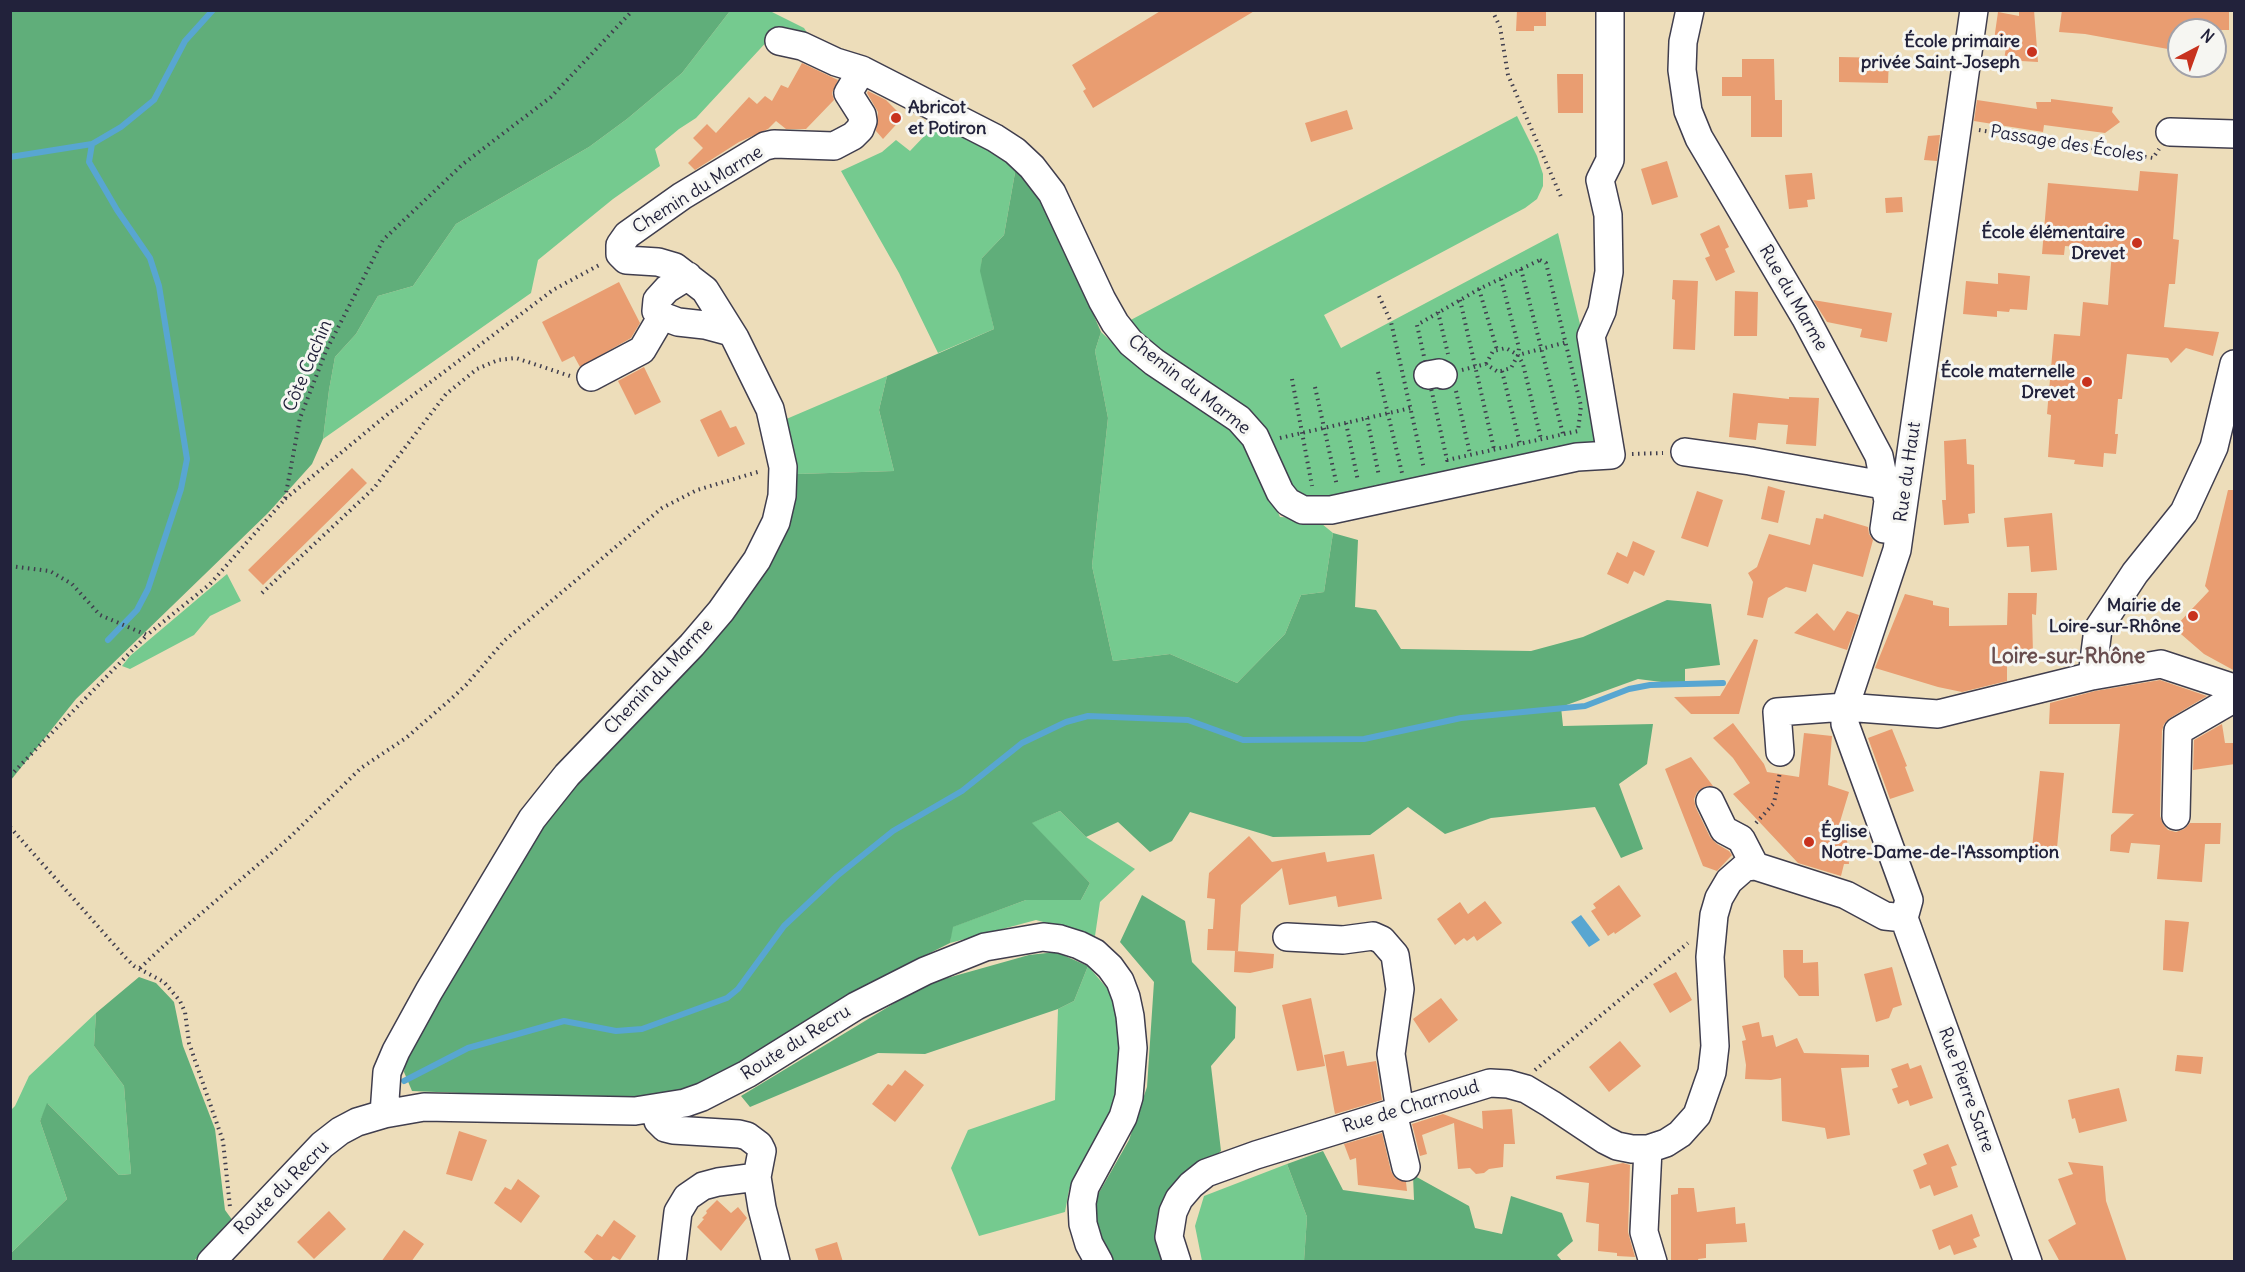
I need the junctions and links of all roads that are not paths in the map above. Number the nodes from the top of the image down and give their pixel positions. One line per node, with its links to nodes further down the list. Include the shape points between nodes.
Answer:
1 (1610, 10): 5 (street, Chemin du Marme, via 1610,160 1600,180 1608,215 1609,272 1602,311 1578,339 1611,455 1577,457 1331,510 1303,510 1288,502 1255,436 1239,419 1131,343 1102,300 1052,193 1015,151)
2 (1690, 10): 14 (street, Rue du Marme, via 1683,42 1683,87 1688,111 1699,138 1806,317 1847,394 1879,456)
3 (1974, 10): 15 (street, Rue du Haut, via 1897,550)
4 (779, 41): 5 (street)
5 (862, 70): 8 (street, Chemin du Marme, via 848,93 863,121 853,136 834,146 765,146 651,216 620,245 620,254 626,260 670,265)
6 (2170, 132): 7 (street)
7 (2235, 134)
8 (688, 276): 9 (street, via 667,288 657,300 656,311); 10 (street, Chemin du Marme, via 705,290)
9 (662, 316): 10 (street); 12 (street, via 642,351)
10 (731, 332): 27 (street, Chemin du Marme, via 770,409 783,467 776,522 736,592 692,645 567,775 532,819 396,1051 387,1072)
11 (2235, 364): 16 (street, via 2214,447 2184,512 2135,573 2098,630)
12 (591, 377)
13 (1685, 452): 14 (street)
14 (1883, 485): 15 (street, Rue du Marme, via 1888,501 1877,579)
15 (1885, 586): 18 (street, Rue du Haut)
16 (2092, 675): 17 (street, via 2162,664); 18 (street, via 1938,714)
17 (2235, 690): 21 (street, via 2228,702 2178,730)
18 (1845, 707): 19 (street, via 1777,712); 23 (street, Rue du Haut, via 1845,724 1910,900)
19 (1780, 752)
20 (1710, 801): 22 (street, via 1724,830 1741,839)
21 (2176, 816)
22 (1755, 866): 23 (street, via 1846,895 1885,915); 28 (street, via 1744,867 1729,881 1719,898 1713,922 1710,957 1715,1046 1707,1089 1691,1124 1666,1143)
23 (1904, 918): 37 (street, Rue Pierre Satre)
24 (1287, 937): 26 (street, via 1343,940 1373,936 1395,955 1400,988 1391,1054)
25 (657, 1108): 27 (street, Route du Recru, via 635,1111 424,1107); 30 (street, via 658,1121 673,1131 739,1134 753,1139 762,1151); 34 (street, Route du Recru, via 702,1097 725,1086 856,1006 956,957 1005,942 1043,937 1079,945 1095,953 1120,981 1133,1048 1129,1097 1123,1117 1085,1187 1082,1203 1083,1224)
26 (1396, 1112): 28 (street, Rue de Charnoud, via 1490,1083 1516,1086 1605,1140 1632,1149); 29 (street); 35 (street, Rue de Charnoud, via 1206,1173 1179,1199 1173,1212 1170,1237)
27 (384, 1114): 31 (street, Route du Recru, via 348,1127 321,1145)
28 (1648, 1149): 36 (street, via 1644,1232)
29 (1406, 1167)
30 (757, 1177): 32 (street, via 703,1186 687,1197 678,1212); 33 (street)
31 (211, 1262)
32 (672, 1262)
33 (776, 1262)
34 (1099, 1262)
35 (1177, 1262)
36 (1653, 1262)
37 (2028, 1262)

